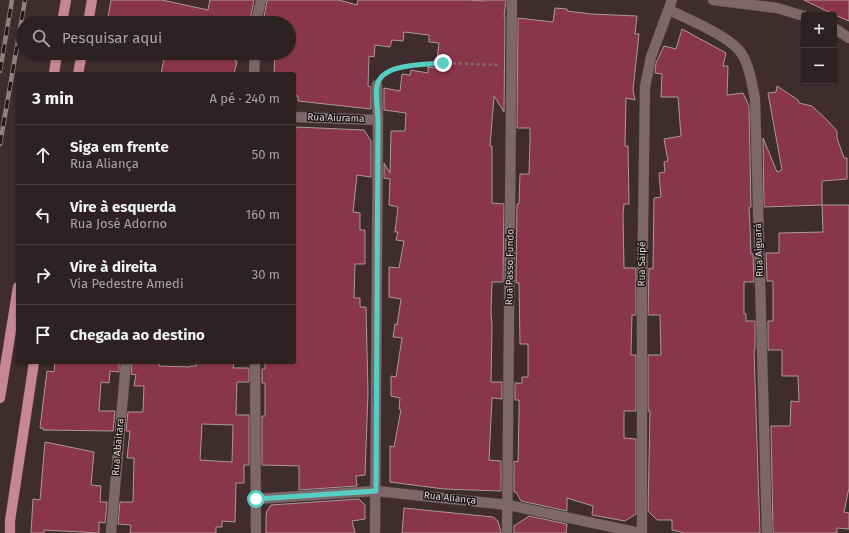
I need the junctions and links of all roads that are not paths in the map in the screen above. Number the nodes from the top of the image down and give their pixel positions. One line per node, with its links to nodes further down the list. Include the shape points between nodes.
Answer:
1 (66, 0): 8 (main road)
2 (92, 0): 9 (main road)
3 (261, 0): 10 (street)
4 (512, 0): 29 (street, Rua Passo Fundo)
5 (713, 0): 7 (street, via 777,8)
6 (671, 5): 35 (street, Rua Saipé, via 650,57 645,86); 36 (street, Rua Aiguará, via 727,39 739,50 750,72 755,99)
7 (801, 15)
8 (63, 16)
9 (89, 16)
10 (258, 16)
11 (837, 30): 12 (street)
12 (849, 38)
13 (56, 60): 16 (main road)
14 (81, 60): 17 (main road)
15 (255, 60): 18 (street)
16 (54, 72)
17 (78, 72)
18 (254, 72)
19 (377, 85): 21 (street)
20 (296, 117): 21 (street, Rua Aiurama)
21 (378, 120): 27 (street)
22 (16, 299): 26 (main road)
23 (34, 364): 30 (main road)
24 (126, 364): 31 (street, Rua Abaitara)
25 (255, 364): 28 (street)
26 (0, 398)
27 (376, 491): 28 (street, Rua Aliança); 29 (street, Rua Aliança); 33 (street)
28 (256, 499): 32 (street)
29 (508, 505): 34 (street, Rua Passo Fundo); 35 (street, Rua Aliança)
30 (10, 533)
31 (111, 533)
32 (256, 533)
33 (375, 533)
34 (507, 533)
35 (641, 533)
36 (767, 533)

